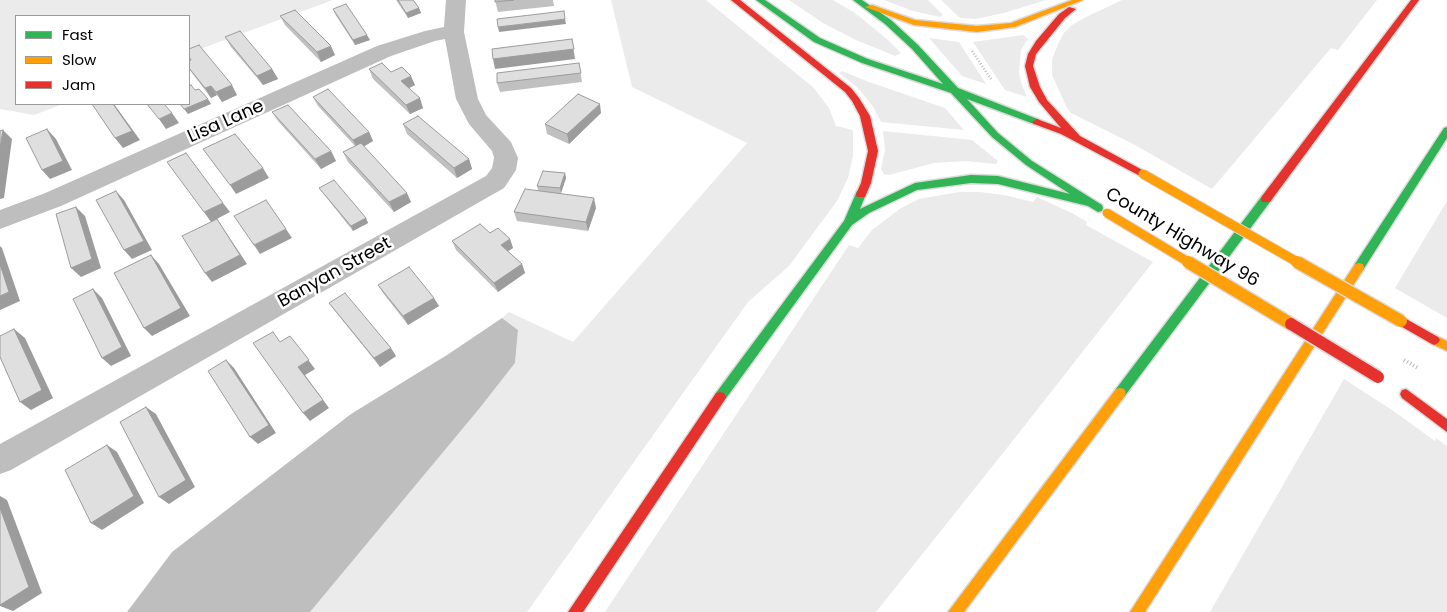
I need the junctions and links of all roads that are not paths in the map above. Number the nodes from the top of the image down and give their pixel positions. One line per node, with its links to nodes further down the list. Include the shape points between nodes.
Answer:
1 (456, 0): 9 (street, Banyan Street)
2 (735, 0): 15 (main road, via 848,90 865,116 873,151 866,183)
3 (760, 0): 10 (main road, County Highway 96, via 817,40 864,61)
4 (857, 0): 8 (main road, County Highway 96)
5 (1079, 0): 8 (main road, via 1012,25 977,29 914,22)
6 (1086, 0): 12 (main road, via 1062,16 1048,31 1032,54 1030,66 1035,87 1044,102)
7 (1415, 0): 22 (main road)
8 (869, 7): 10 (main road, County Highway 96, via 915,47)
9 (454, 32): 14 (street, Lisa Lane, via 432,35 384,51 52,200); 20 (street, Banyan Street, via 466,99 477,119 503,148 506,158 504,170 495,182)
10 (956, 91): 12 (main road, County Highway 96); 13 (main road, County Highway 96, via 995,135 1029,163)
11 (1447, 130): 23 (main road)
12 (1076, 138): 16 (main road, County Highway 96, bridge)
13 (1089, 203): 15 (main road, via 998,180 971,179 915,187 871,206); 17 (main road, County Highway 96, bridge)
14 (0, 220)
15 (848, 223): 21 (main road, via 720,396)
16 (1447, 346)
17 (1385, 381)
18 (1402, 392): 19 (main road)
19 (1447, 426)
20 (0, 460)
21 (575, 612)
22 (955, 612)
23 (1137, 612)

